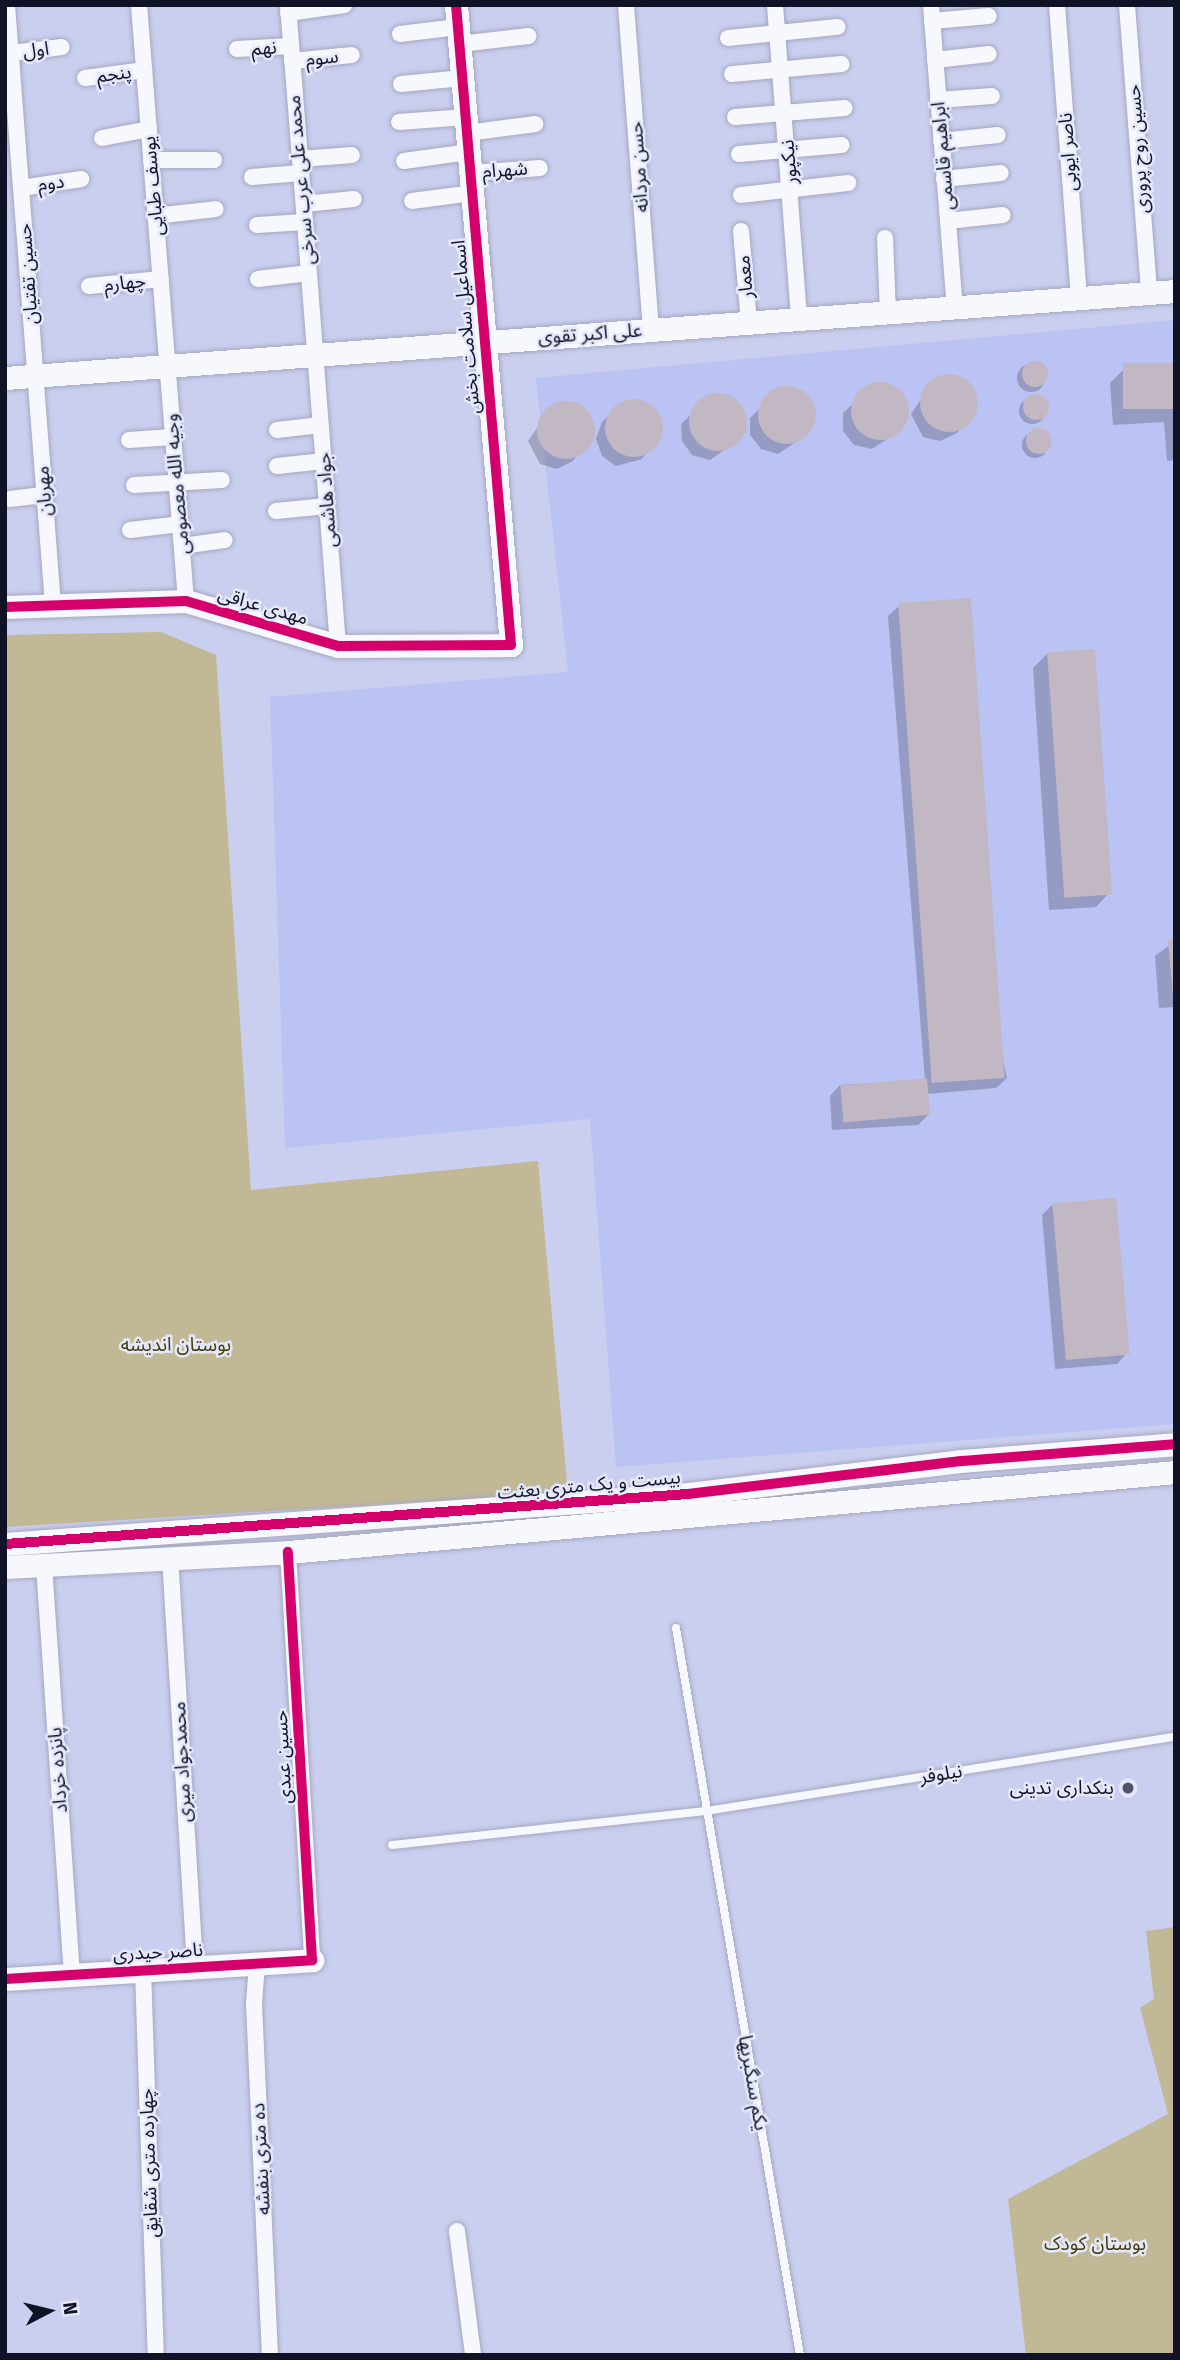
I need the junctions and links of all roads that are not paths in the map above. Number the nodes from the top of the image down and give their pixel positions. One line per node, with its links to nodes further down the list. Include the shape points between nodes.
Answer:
1 (7, 5): 19 (street, حسین تفتیان)
2 (139, 5): 26 (street, یوسف طبایی)
3 (344, 5): 8 (street)
4 (626, 5): 84 (street, حسن مردانه)
5 (775, 5): 13 (street, نیکپور)
6 (1057, 5): 79 (street, ناصر ایوبی)
7 (1127, 5): 78 (street, حسین روح پروری)
8 (288, 9): 20 (street, محمد علی عرب سرخی)
9 (931, 13): 10 (street); 23 (street, ابراهیم قاسمی)
10 (989, 16)
11 (458, 25): 14 (street); 15 (street); 29 (street, اسماعیل سلامت بخش)
12 (837, 27): 13 (street)
13 (777, 32): 16 (street); 25 (street, نیکپور)
14 (400, 34)
15 (528, 36)
16 (728, 38)
17 (62, 47): 19 (street, اول)
18 (237, 50): 20 (street, نهم)
19 (10, 53): 31 (street, حسین تفتیان)
20 (291, 53): 22 (street, سوم); 51 (street, محمد علی عرب سرخی)
21 (989, 54): 23 (street)
22 (352, 55)
23 (935, 60): 33 (street, ابراهیم قاسمی)
24 (842, 64): 25 (street)
25 (781, 69): 27 (street); 35 (street, نیکپور)
26 (144, 70): 28 (street, پنجم); 39 (street, یوسف طبایی)
27 (732, 74)
28 (85, 78)
29 (463, 78): 30 (street); 45 (street, اسماعیل سلامت بخش)
30 (401, 84)
31 (9, 88): 60 (street, حسین تفتیان)
32 (992, 96): 33 (street)
33 (938, 100): 42 (street, ابراهیم قاسمی)
34 (845, 108): 35 (street)
35 (785, 113): 36 (street); 44 (street, نیکپور)
36 (735, 117)
37 (399, 122): 45 (street)
38 (535, 124): 45 (street)
39 (149, 129): 41 (street); 48 (street, یوسف طبایی)
40 (998, 135): 42 (street)
41 (102, 138)
42 (941, 141): 56 (street, ابراهیم قاسمی)
43 (842, 145): 44 (street)
44 (789, 151): 46 (street); 58 (street, نیکپور)
45 (469, 154): 50 (street); 52 (street, شهرام); 62 (street); 85 (street, اسماعیل سلامت بخش)
46 (739, 154)
47 (352, 155): 51 (street)
48 (151, 160): 49 (street); 67 (street, یوسف طبایی)
49 (214, 160)
50 (404, 161)
51 (300, 166): 54 (street); 63 (street, محمد علی عرب سرخی)
52 (540, 168)
53 (1001, 173): 56 (street)
54 (251, 177)
55 (81, 179): 60 (street, دوم)
56 (944, 179): 68 (street, ابراهیم قاسمی)
57 (848, 183): 58 (street)
58 (791, 189): 59 (street); 82 (street, نیکپور)
59 (741, 195)
60 (22, 196): 64 (street); 88 (street, حسین تفتیان)
61 (354, 199): 63 (street)
62 (412, 201)
63 (303, 204): 69 (street, محمد علی عرب سرخی)
64 (5, 207)
65 (216, 209): 67 (street)
66 (1003, 215): 68 (street)
67 (155, 216): 74 (street, یوسف طبایی)
68 (948, 221): 80 (street, ابراهیم قاسمی)
69 (305, 222): 70 (street); 73 (street, محمد علی عرب سرخی)
70 (257, 225)
71 (741, 231): 83 (street, معمار)
72 (885, 238): 81 (street)
73 (309, 273): 75 (street); 86 (street, محمد علی عرب سرخی)
74 (161, 279): 76 (street, چهارم); 87 (street, یوسف طبایی)
75 (258, 279)
76 (89, 286)
77 (1175, 291): 78 (street, علی اکبر تقوی)
78 (1149, 293): 79 (street, علی اکبر تقوی)
79 (1079, 298): 80 (street, علی اکبر تقوی)
80 (955, 308): 81 (street, علی اکبر تقوی)
81 (888, 312): 82 (street, علی اکبر تقوی)
82 (799, 319): 83 (street, علی اکبر تقوی)
83 (749, 322): 84 (street, علی اکبر تقوی)
84 (651, 330): 85 (street, علی اکبر تقوی)
85 (485, 342): 86 (street, علی اکبر تقوی); 110 (street, اسماعیل سلامت بخش)
86 (315, 355): 87 (street, علی اکبر تقوی); 90 (street, جواد هاشمی)
87 (167, 366): 88 (street, علی اکبر تقوی); 92 (street, وجیه الله معصومی)
88 (35, 375): 89 (street, علی اکبر تقوی); 99 (street, مهربان)
89 (5, 378)
90 (321, 425): 91 (street); 94 (street, جواد هاشمی)
91 (276, 430)
92 (173, 437): 93 (street); 97 (street, وجیه الله معصومی)
93 (129, 440)
94 (324, 461): 95 (street); 101 (street, جواد هاشمی)
95 (276, 466)
96 (222, 480): 97 (street)
97 (177, 483): 98 (street); 103 (street, وجیه الله معصومی)
98 (134, 485)
99 (45, 495): 100 (street); 108 (street, مهربان)
100 (10, 499)
101 (327, 506): 102 (street); 111 (street, جواد هاشمی)
102 (276, 511)
103 (180, 524): 104 (street); 106 (street, وجیه الله معصومی)
104 (130, 530)
105 (225, 540): 106 (street)
106 (182, 545): 107 (street, وجیه الله معصومی)
107 (186, 601): 108 (street, مهدی عراقی); 111 (street, مهدی عراقی)
108 (53, 606): 109 (street, مهدی عراقی)
109 (5, 607)
110 (511, 645): 111 (street, مهدی عراقی)
111 (338, 646)
112 (1175, 1444): 114 (street, بیست و یک متری بعثت, via 961,1461 674,1495)
113 (1175, 1472): 115 (street, بیست و یک متری بعثت)
114 (5, 1544)
115 (288, 1552): 116 (street, بیست و یک متری بعثت); 123 (street, حسین عبدی)
116 (170, 1557): 117 (street, بیست و یک متری بعثت); 125 (street, محمدجواد میری)
117 (44, 1564): 118 (street, بیست و یک متری بعثت); 127 (street, پانزده خرداد)
118 (5, 1567)
119 (676, 1628): 121 (lane, یکم سنگبریها)
120 (1175, 1737): 121 (lane, نیلوفر)
121 (706, 1811): 122 (lane, نیلوفر); 133 (lane, یکم سنگبریها)
122 (392, 1845)
123 (312, 1960): 124 (street, ناصر حیدری)
124 (257, 1964): 125 (street, ناصر حیدری); 131 (street, ده متری بنفشه, via 254,2004)
125 (195, 1967): 126 (street, ناصر حیدری)
126 (143, 1970): 127 (street, ناصر حیدری); 130 (street, چهارده متری شقایق)
127 (72, 1975): 128 (street, ناصر حیدری)
128 (5, 1979)
129 (457, 2231): 132 (street)
130 (156, 2355)
131 (270, 2355)
132 (473, 2355)
133 (800, 2355)

